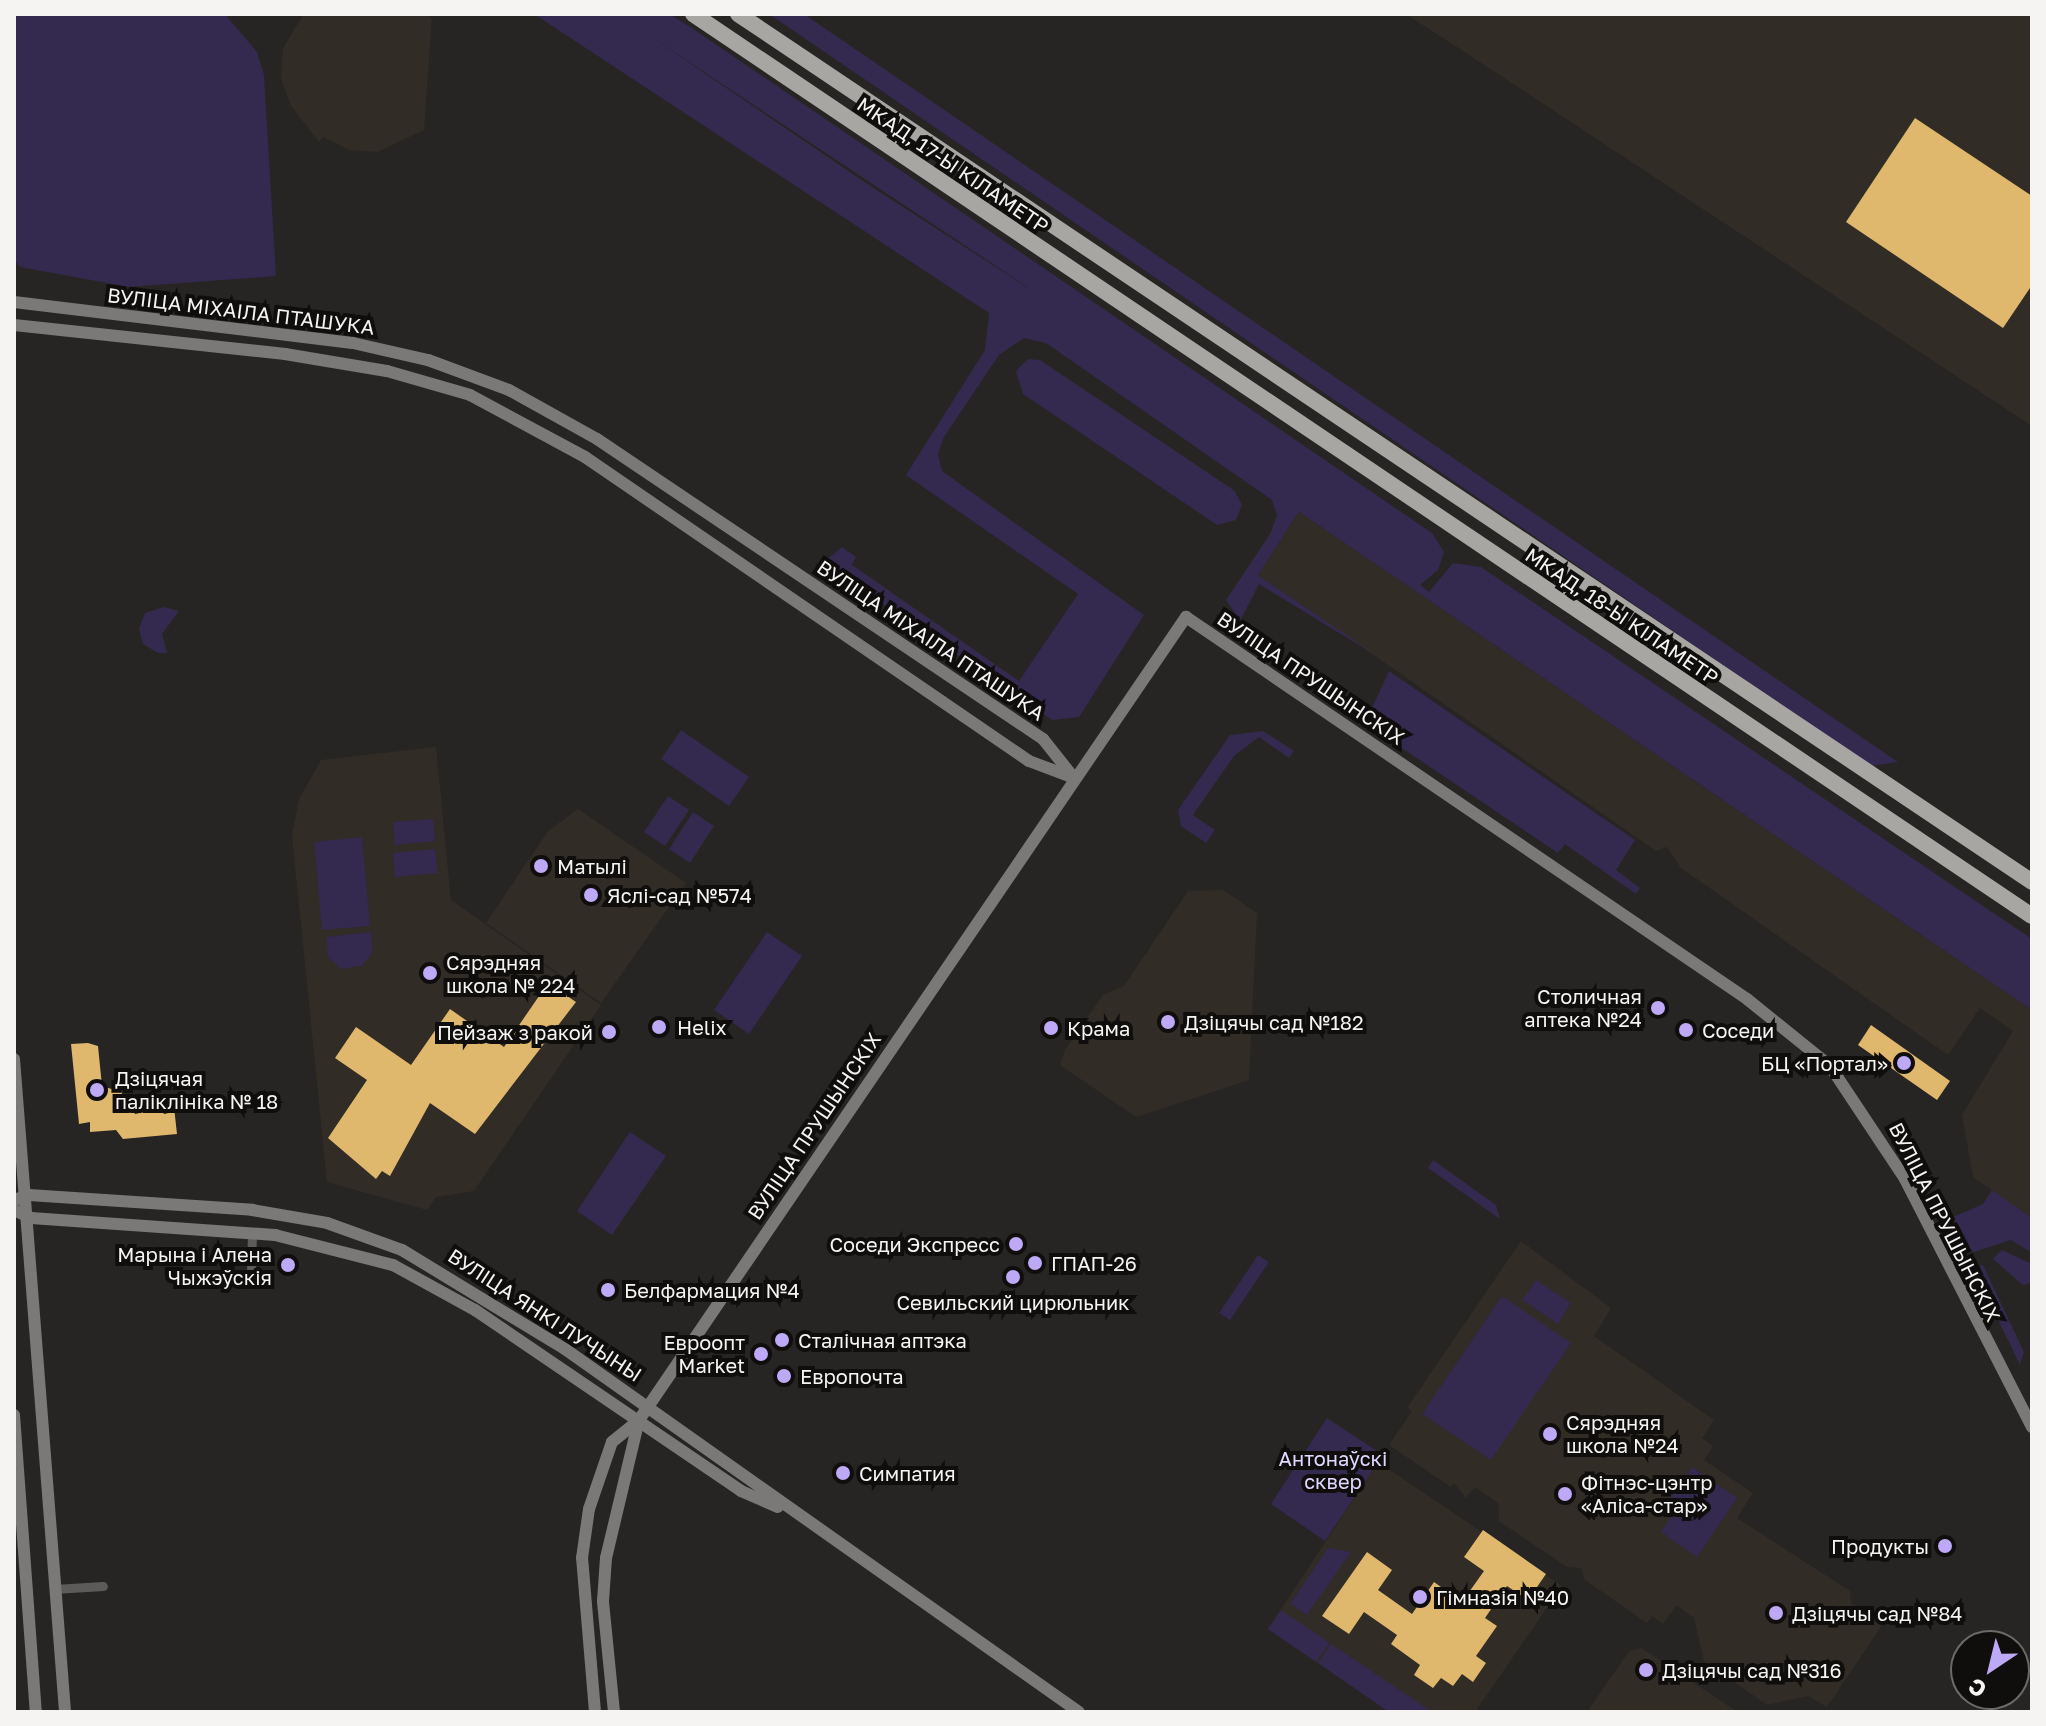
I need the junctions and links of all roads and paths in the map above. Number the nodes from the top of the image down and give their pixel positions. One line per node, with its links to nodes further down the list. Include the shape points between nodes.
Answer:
1 (693, 14): 6 (highway, МКАД, 17-Ы КІЛАМЕТР)
2 (738, 14): 5 (highway, МКАД, 17-Ы КІЛАМЕТР)
3 (14, 302): 7 (street, ВУЛІЦА МІХАІЛА ПТАШУКА, via 353,343 428,360 509,390 597,439 1043,739)
4 (14, 325): 7 (street, ВУЛІЦА МІХАІЛА ПТАШУКА, via 300,356 387,371 470,395 585,457 1029,761)
5 (1202, 329): 8 (highway, МКАД, 18-Ы КІЛАМЕТР)
6 (1190, 349): 9 (highway, МКАД, 18-Ы КІЛАМЕТР)
7 (1074, 778): 18 (street, ВУЛІЦА ПРУШЫНСКІХ); 21 (street, ВУЛІЦА ПРУШЫНСКІХ, via 1186,617 1806,1043 1862,1109 1902,1174)
8 (2032, 882)
9 (2032, 916)
10 (14, 1059): 11 (street)
11 (29, 1195): 12 (street, ВУЛІЦА ЯНКІ ЛУЧЫНЫ); 14 (street, ВУЛІЦА ЯНКІ ЛУЧЫНЫ); 15 (street)
12 (14, 1200)
13 (14, 1210): 15 (street, ВУЛІЦА ЯНКІ ЛУЧЫНЫ)
14 (252, 1210): 16 (street); 18 (street, ВУЛІЦА ЯНКІ ЛУЧЫНЫ, via 327,1223 402,1250 484,1295)
15 (31, 1218): 16 (street, ВУЛІЦА ЯНКІ ЛУЧЫНЫ); 24 (street)
16 (252, 1232): 17 (street); 20 (street, ВУЛІЦА ЯНКІ ЛУЧЫНЫ, via 316,1241 393,1265 475,1310)
17 (251, 1273)
18 (649, 1407): 20 (street, ВУЛІЦА ПРУШЫНСКІХ); 22 (street, ВУЛІЦА ЯНКІ ЛУЧЫНЫ)
19 (14, 1415): 25 (street)
20 (639, 1420): 22 (street, ВУЛІЦА ЯНКІ ЛУЧЫНЫ, via 741,1491); 27 (street, ВУЛІЦА ПРУШЫНСКІХ, via 612,1442 585,1533 582,1601); 28 (street, via 606,1558 603,1601)
21 (2032, 1427)
22 (788, 1511): 29 (street, ВУЛІЦА ЯНКІ ЛУЧЫНЫ)
23 (103, 1586): 24 (street)
24 (54, 1589): 26 (street)
25 (36, 1712)
26 (65, 1712)
27 (595, 1712)
28 (614, 1712)
29 (1079, 1712)

